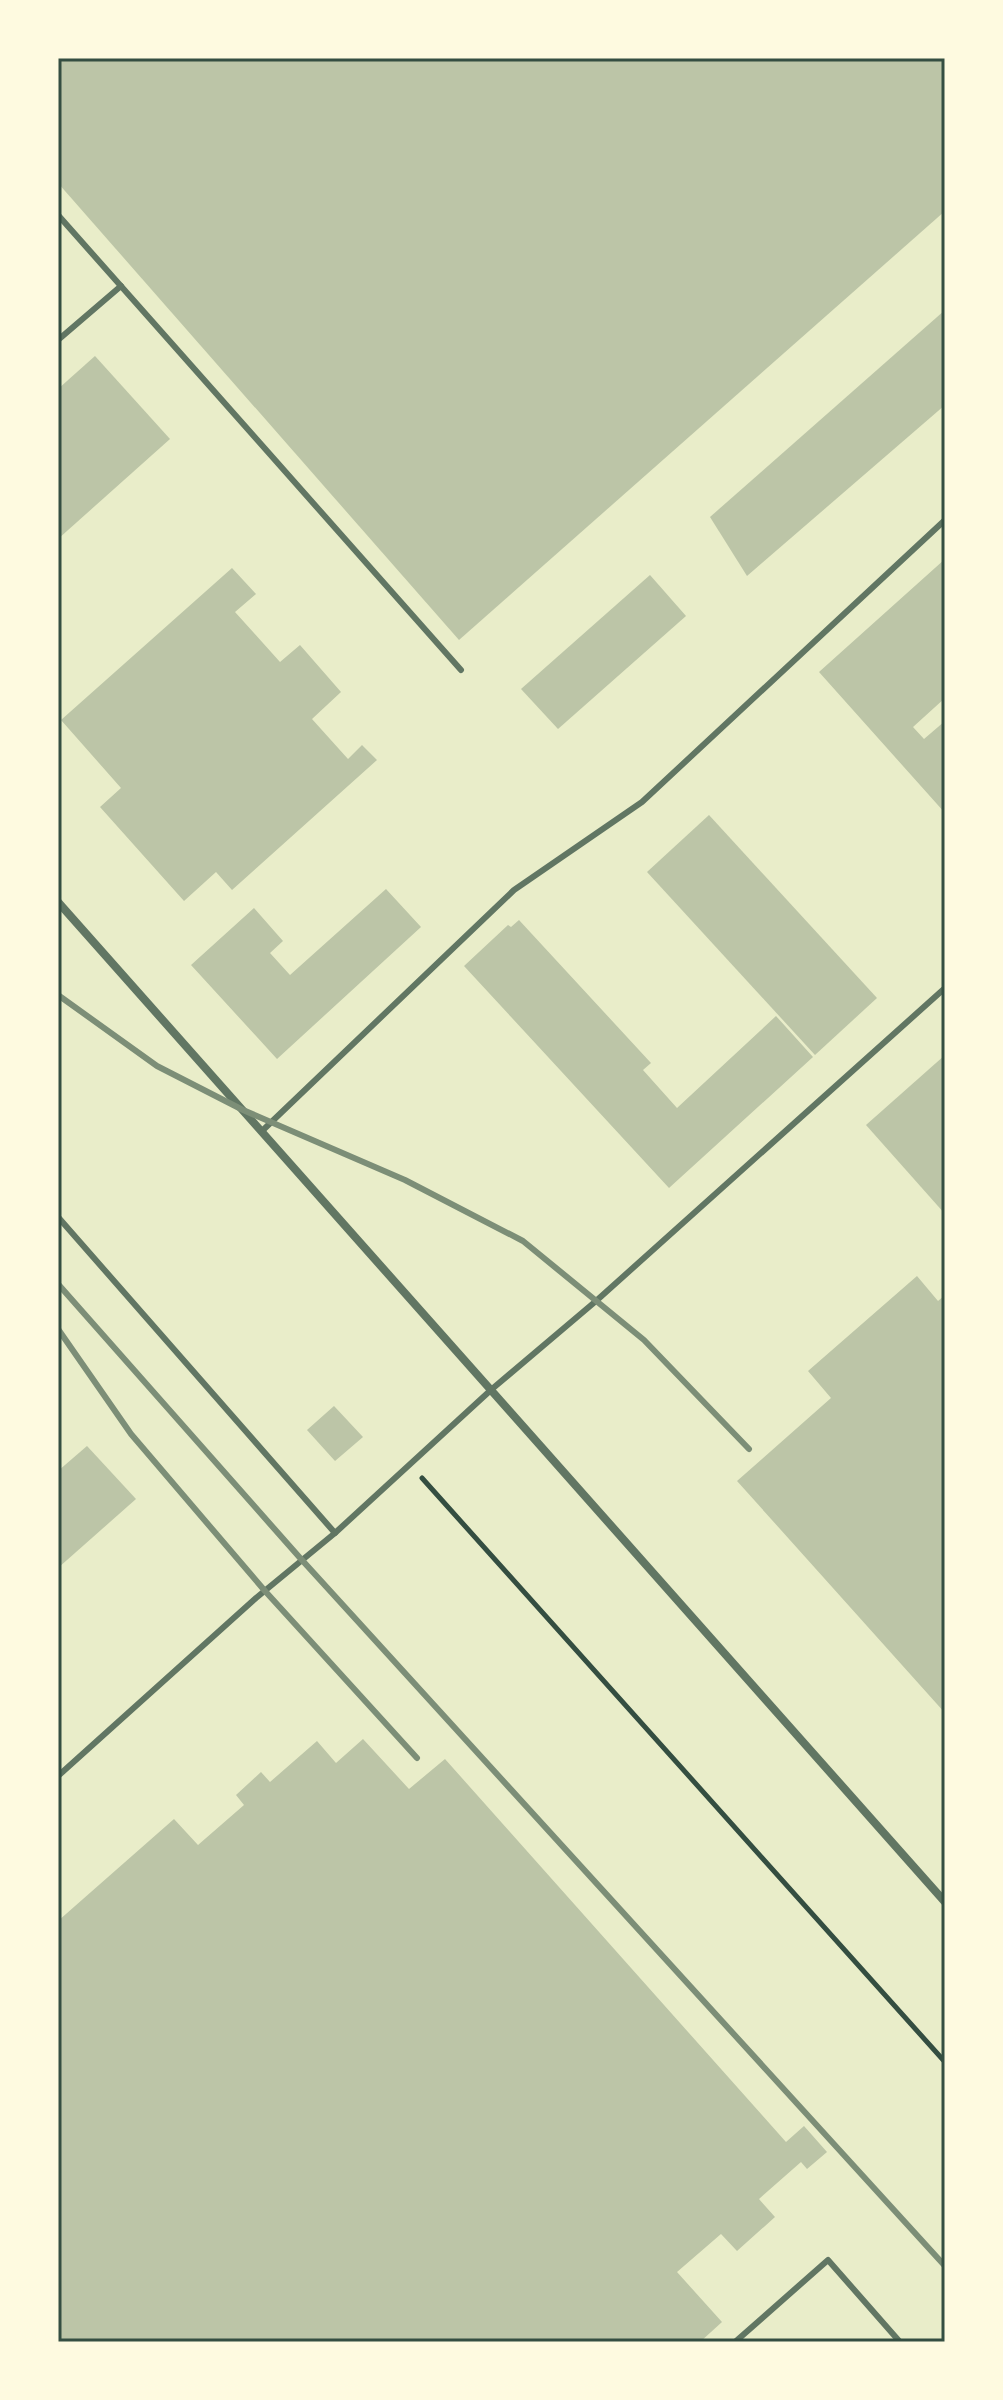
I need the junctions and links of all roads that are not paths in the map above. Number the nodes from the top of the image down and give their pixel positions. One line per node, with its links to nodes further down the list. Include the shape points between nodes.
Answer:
1 (58, 215): 2 (lane)
2 (121, 286): 3 (lane); 5 (lane)
3 (58, 340)
4 (945, 520): 8 (lane, via 642,802 514,890)
5 (461, 670)
6 (58, 902): 8 (street)
7 (945, 988): 10 (lane)
8 (262, 1131): 10 (street)
9 (58, 1217): 11 (lane)
10 (492, 1389): 11 (lane); 13 (street)
11 (335, 1533): 12 (lane)
12 (58, 1776)
13 (945, 1902)
14 (735, 2342): 15 (lane, via 828,2260)
15 (900, 2342)

